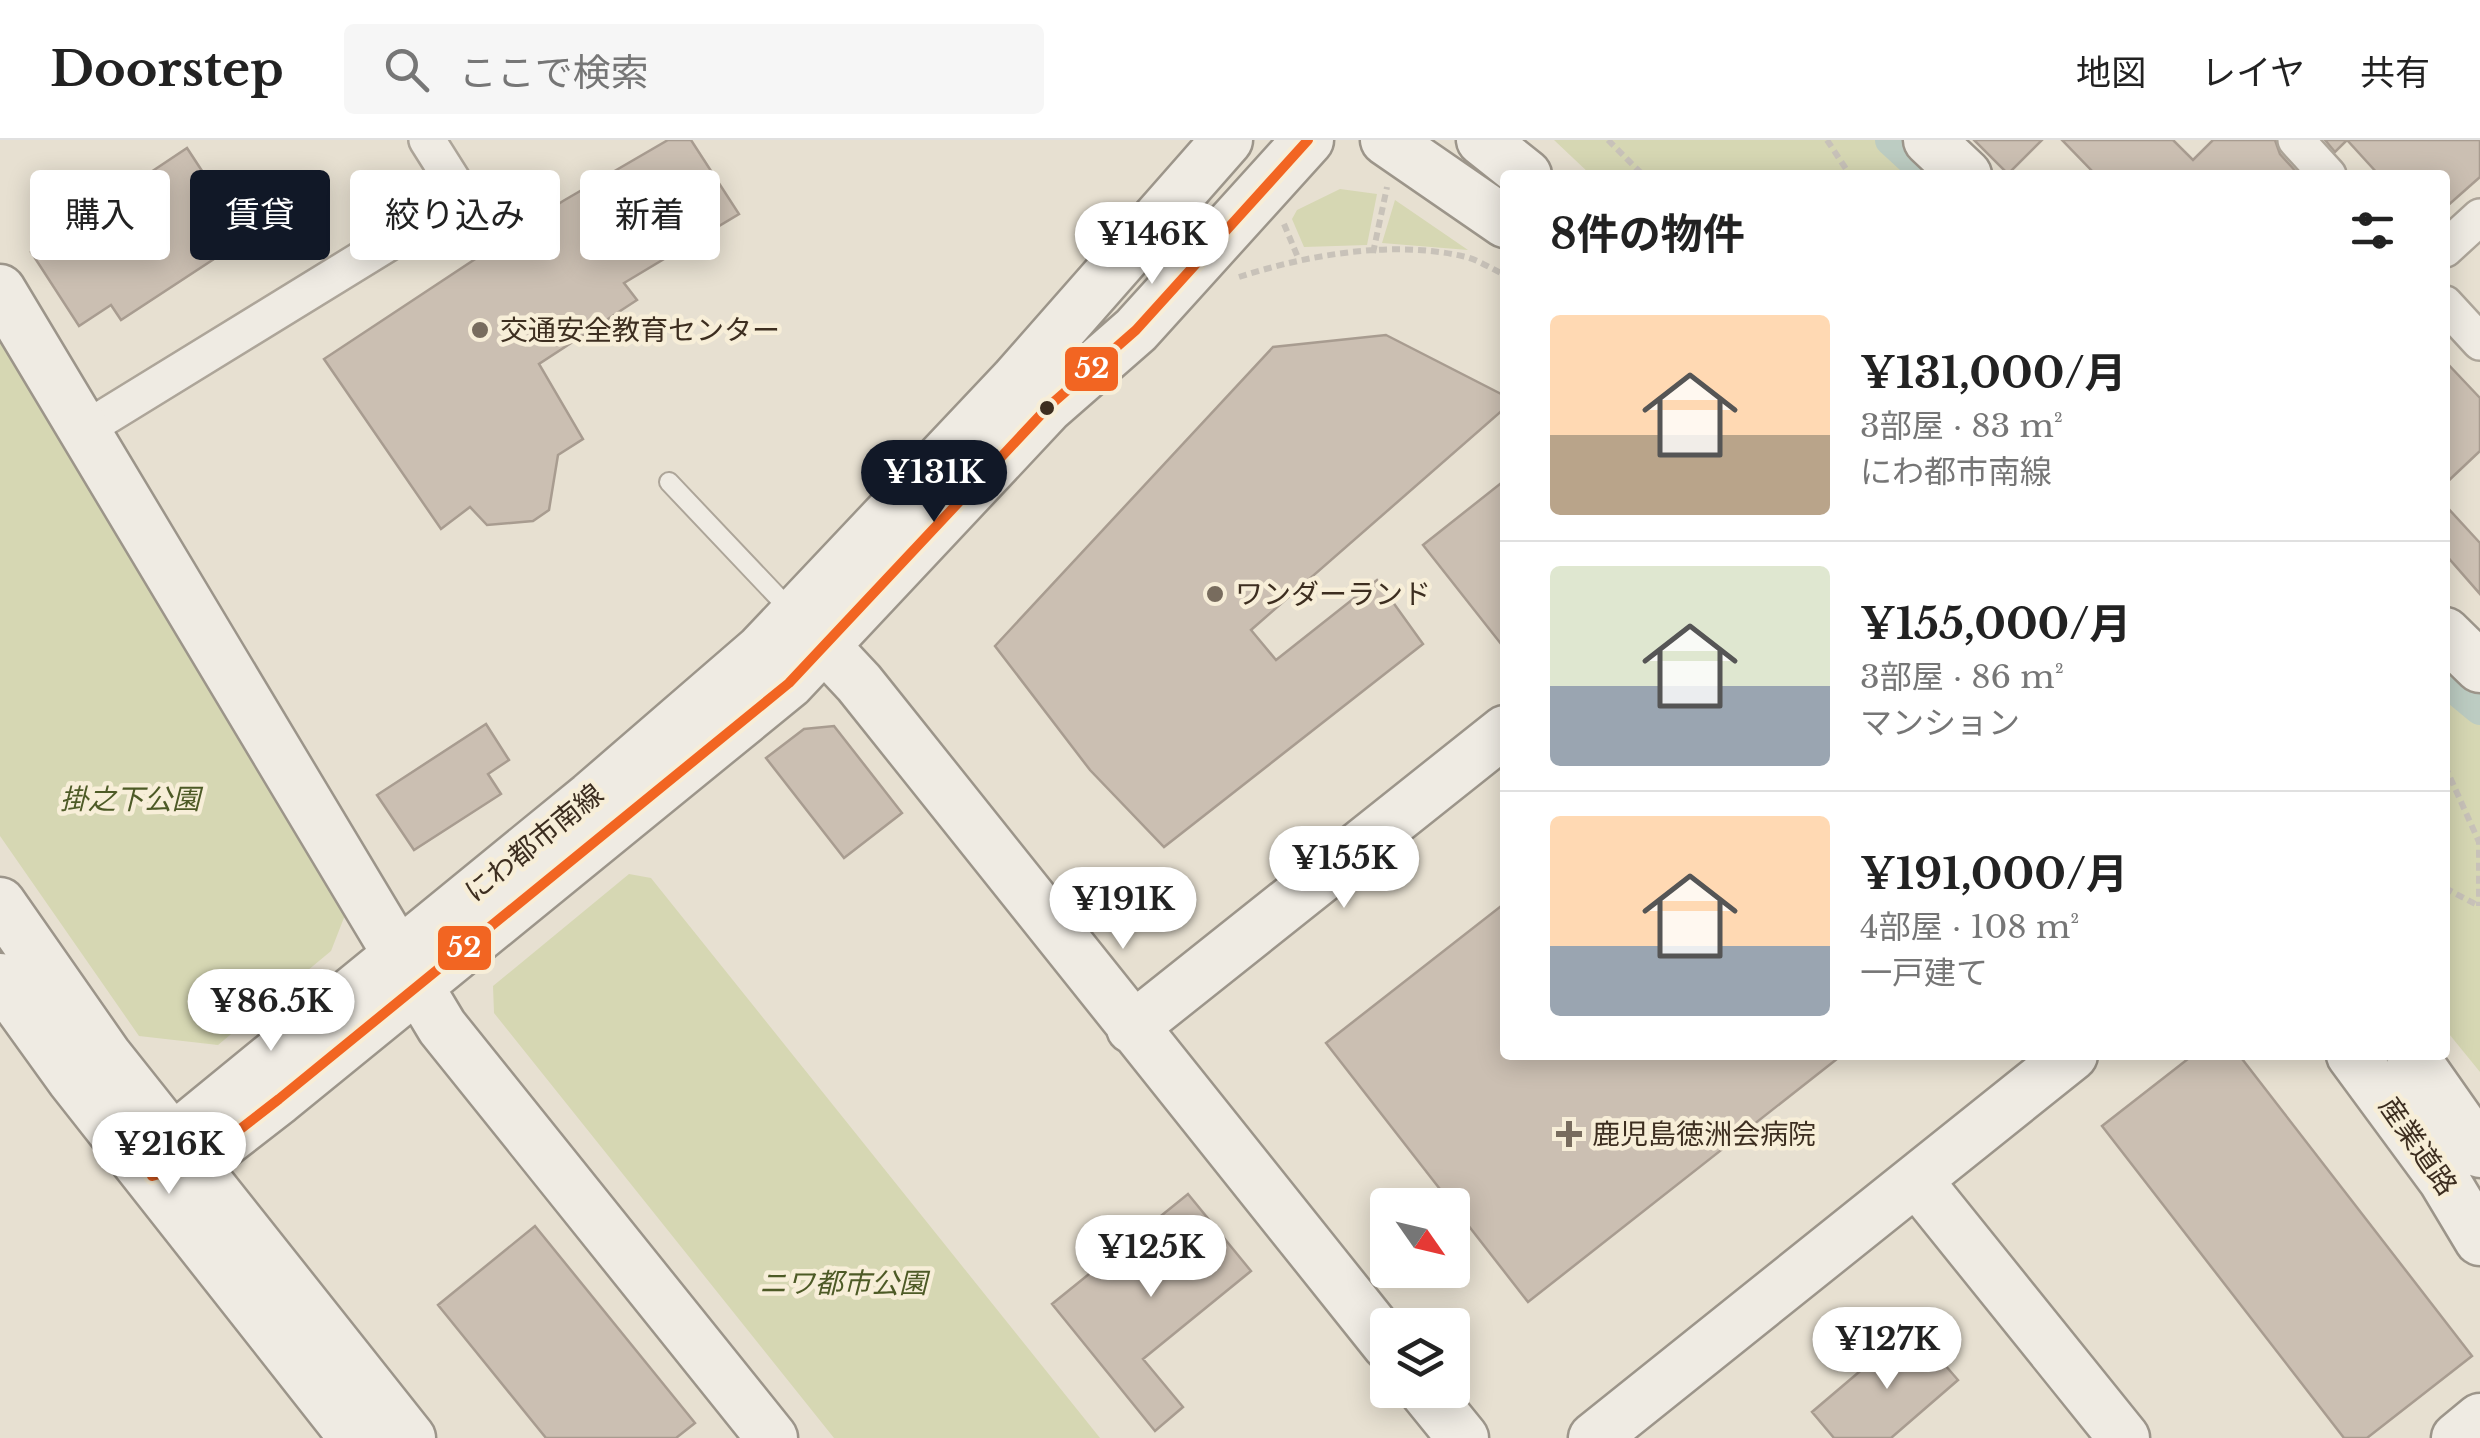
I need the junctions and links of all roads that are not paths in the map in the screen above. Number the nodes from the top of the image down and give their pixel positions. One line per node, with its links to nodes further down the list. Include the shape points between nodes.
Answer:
1 (428, 140): 15 (street, via 462,197)
2 (1228, 140): 17 (street, にわ都市南線)
3 (1308, 140): 17 (street, にわ都市南線, via 1136,330)
4 (1482, 140): 7 (street)
5 (2296, 140): 8 (street)
6 (1387, 164): 10 (street)
7 (1520, 170)
8 (2323, 170)
9 (2480, 217): 11 (street)
10 (1500, 220)
11 (2450, 244)
12 (0, 290): 15 (street)
13 (2450, 309): 14 (street)
14 (2480, 342)
15 (84, 430): 22 (street)
16 (669, 482): 17 (lane)
17 (809, 629): 22 (street, にわ都市南線, via 761,650 591,797); 24 (street)
18 (2450, 638): 19 (street)
19 (2480, 666)
20 (1500, 735): 24 (street)
21 (0, 902): 29 (street)
22 (408, 971): 29 (street, にわ都市南線); 37 (street, via 442,1027)
23 (0, 979): 29 (street, via 72,1080)
24 (1132, 1028): 32 (street)
25 (2066, 1060): 30 (street)
26 (2356, 1060): 31 (street, 産業道路)
27 (2416, 1060): 28 (street, 産業道路)
28 (2480, 1152)
29 (173, 1160): 35 (street); 36 (street)
30 (1917, 1181): 39 (street); 40 (street)
31 (2480, 1240)
32 (1370, 1323)
33 (1439, 1408): 38 (street)
34 (2480, 1420): 41 (street)
35 (356, 1438)
36 (410, 1438)
37 (772, 1438)
38 (1463, 1438)
39 (1594, 1438)
40 (2124, 1438)
41 (2457, 1438)

